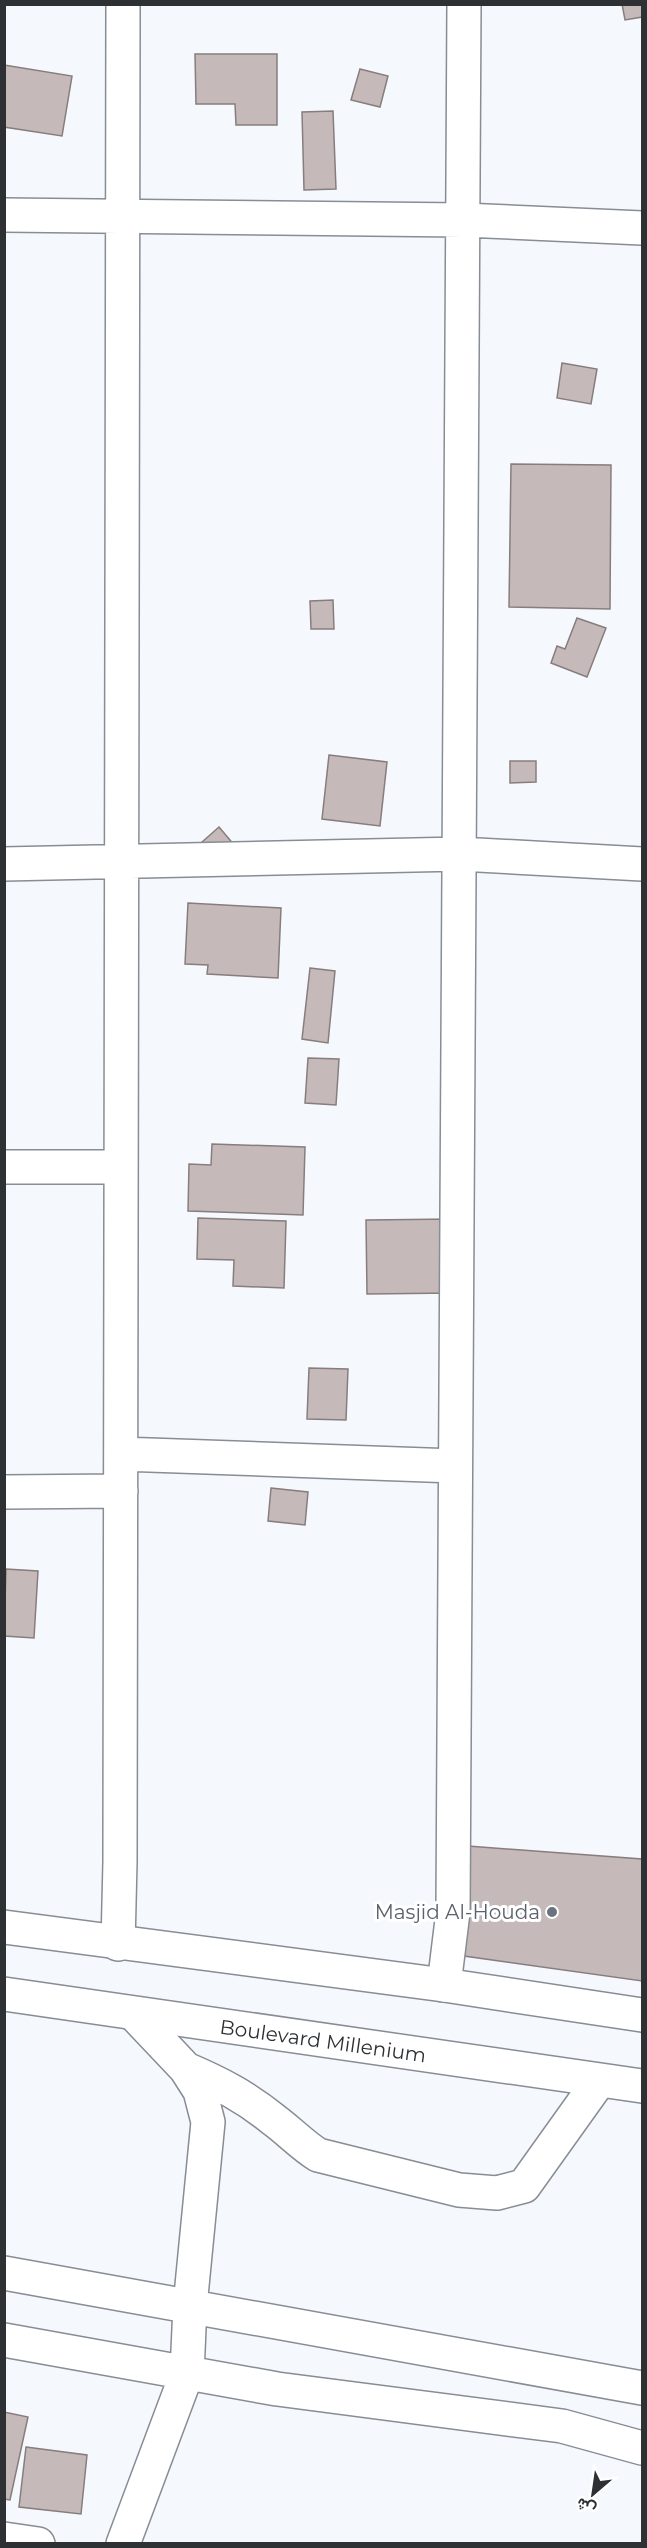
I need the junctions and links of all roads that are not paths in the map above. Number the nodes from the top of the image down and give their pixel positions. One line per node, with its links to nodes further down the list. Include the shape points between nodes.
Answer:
1 (123, 4): 4 (street)
2 (464, 4): 5 (street)
3 (4, 215): 4 (street)
4 (123, 216): 5 (street); 8 (street)
5 (463, 220): 6 (street); 7 (street)
6 (642, 228)
7 (460, 854): 8 (street); 10 (street); 14 (street)
8 (122, 863): 9 (street); 12 (street)
9 (4, 864)
10 (642, 864)
11 (4, 1167): 12 (street)
12 (122, 1167): 13 (street)
13 (121, 1454): 14 (street); 15 (street)
14 (456, 1466): 19 (street, via 453,1912)
15 (121, 1491): 16 (street); 18 (street)
16 (4, 1492)
17 (4, 1927): 18 (street)
18 (118, 1944): 19 (street)
19 (444, 1985): 22 (street)
20 (4, 1995): 21 (street, Boulevard Millenium)
21 (134, 2014): 23 (street); 24 (street, Boulevard Millenium)
22 (642, 2015)
23 (186, 2069): 24 (street, via 230,2088 318,2155 459,2190 497,2193 524,2187); 27 (street, via 200,2091 208,2122)
24 (599, 2080): 25 (street, Boulevard Millenium)
25 (642, 2086)
26 (4, 2273): 27 (street)
27 (190, 2306): 29 (street); 30 (street)
28 (4, 2340): 29 (street)
29 (187, 2373): 31 (street, via 277,2389 562,2426); 34 (street)
30 (642, 2388)
31 (642, 2448)
32 (4, 2539): 33 (street)
33 (38, 2544)
34 (123, 2544)

